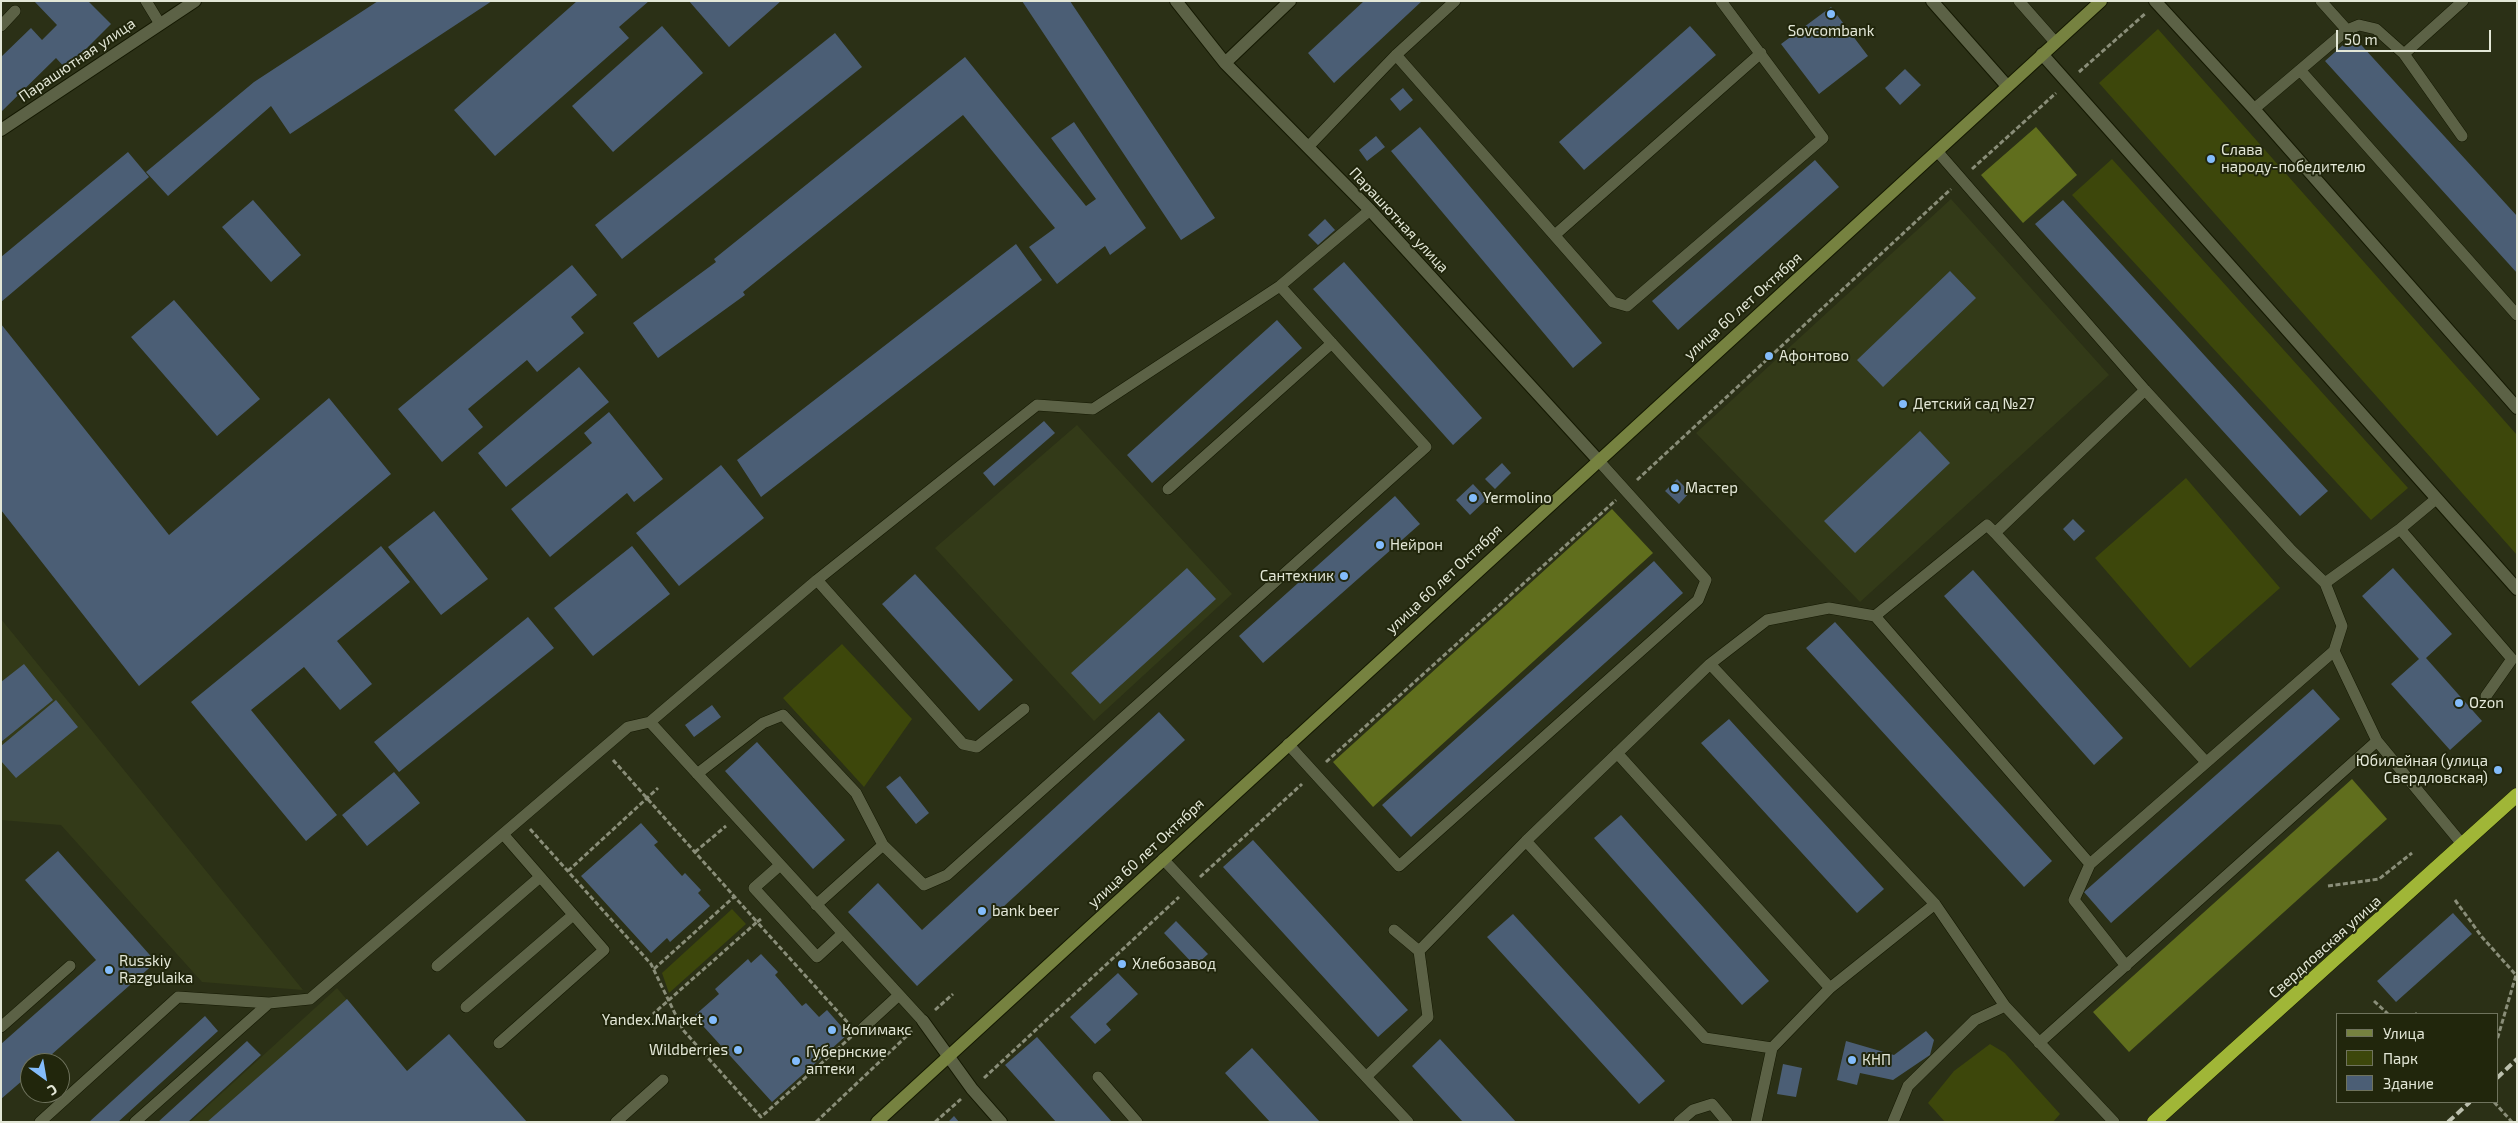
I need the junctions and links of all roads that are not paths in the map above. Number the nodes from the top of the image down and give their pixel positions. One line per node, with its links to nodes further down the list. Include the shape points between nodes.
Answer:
1 (146, 1): 14 (lane)
2 (195, 1): 14 (street, Парашютная улица)
3 (1176, 1): 22 (street, Парашютная улица)
4 (1290, 1): 22 (street)
5 (1455, 1): 21 (lane)
6 (1721, 1): 18 (lane)
7 (1932, 1): 24 (street)
8 (2019, 1): 17 (lane)
9 (2101, 1): 17 (main road, улица 60 лет Октября)
10 (2321, 1): 16 (lane)
11 (2463, 1): 20 (lane)
12 (2156, 3): 25 (street)
13 (15, 11): 15 (lane)
14 (160, 24): 26 (street, Парашютная улица)
15 (1, 26)
16 (2347, 30): 20 (lane, via 2359,25 2376,30); 23 (lane)
17 (2055, 42): 19 (main road, улица 60 лет Октября)
18 (1762, 53): 31 (lane); 31 (lane, via 1823,138 1627,306 1613,302)
19 (2042, 54): 24 (main road, улица 60 лет Октября); 39 (street)
20 (2404, 54): 27 (lane)
21 (1396, 55): 28 (lane); 31 (lane)
22 (1225, 63): 28 (street, Парашютная улица)
23 (2300, 70): 25 (lane); 33 (lane)
24 (2007, 86): 29 (main road, улица 60 лет Октября)
25 (2254, 109): 36 (street)
26 (1, 130)
27 (2462, 136)
28 (1308, 147): 30 (street, Парашютная улица)
29 (1937, 151): 35 (lane); 37 (main road, улица 60 лет Октября)
30 (1370, 210): 32 (lane); 37 (street, Парашютная улица)
31 (1556, 234)
32 (1280, 286): 34 (lane); 42 (lane, via 1093,409 1037,405)
33 (2517, 315)
34 (1332, 343): 38 (lane); 60 (lane, via 1426,447 947,875 924,885)
35 (2145, 390): 41 (lane); 43 (lane)
36 (2517, 408)
37 (1598, 460): 52 (main road, улица 60 лет Октября); 52 (lane, via 1706,580 1698,600 1400,866)
38 (1168, 489)
39 (2436, 499): 40 (lane); 44 (street)
40 (2400, 529): 43 (lane); 48 (lane, via 2512,659)
41 (1995, 533): 45 (lane, via 1987,526); 54 (lane)
42 (817, 580): 49 (lane, via 963,744 977,747); 50 (lane)
43 (2325, 583): 46 (lane, via 2342,626)
44 (2517, 589)
45 (1875, 616): 47 (lane, via 1829,608 1767,620); 62 (lane)
46 (2334, 651): 51 (lane); 54 (lane)
47 (1710, 664): 53 (lane); 65 (lane)
48 (2486, 696)
49 (1024, 709)
50 (650, 722): 55 (lane); 57 (lane, via 628,727)
51 (2377, 740): 59 (lane); 73 (lane)
52 (1288, 744): 61 (main road, улица 60 лет Октября)
53 (1617, 753): 58 (lane); 74 (lane)
54 (2206, 762): 62 (lane)
55 (697, 774): 60 (lane, via 763,723 783,715 856,793); 63 (lane)
56 (2517, 795): 59 (highway, Свердловская улица)
57 (502, 834): 64 (lane); 76 (lane, via 310,999)
58 (1526, 841): 70 (lane); 84 (lane, via 1705,1038)
59 (2462, 844): 101 (highway, Свердловская улица)
60 (883, 845): 66 (lane)
61 (1163, 859): 85 (main road, улица 60 лет Октября); 86 (lane)
62 (2090, 864): 73 (lane, via 2074,900)
63 (779, 866): 66 (lane); 69 (lane, via 754,888 772,909 817,957)
64 (540, 877): 67 (lane); 72 (lane)
65 (1935, 904): 74 (lane); 77 (lane)
66 (816, 905): 69 (lane)
67 (573, 915): 78 (lane); 82 (lane, via 604,950)
68 (1394, 930): 70 (lane)
69 (842, 934): 75 (lane)
70 (1419, 951): 86 (lane, via 1428,1017)
71 (70, 966): 80 (lane)
72 (437, 966)
73 (2126, 966): 83 (lane)
74 (1830, 988): 84 (lane)
75 (899, 995): 79 (lane); 81 (lane)
76 (269, 1003): 89 (lane, via 178,997); 90 (lane)
77 (2005, 1006): 83 (lane); 99 (lane, via 1975,1020 1908,1086)
78 (466, 1007)
79 (923, 1021): 85 (street)
80 (1, 1027)
81 (859, 1030)
82 (499, 1043)
83 (2038, 1043): 100 (lane)
84 (1772, 1048): 98 (lane)
85 (948, 1056): 92 (main road, улица 60 лет Октября); 93 (street)
86 (1367, 1076): 95 (lane)
87 (1098, 1077): 94 (lane)
88 (663, 1080): 91 (lane)
89 (40, 1122)
90 (135, 1122)
91 (616, 1122)
92 (877, 1122)
93 (1001, 1122)
94 (1137, 1122)
95 (1408, 1122)
96 (1679, 1122): 97 (lane, via 1693,1110 1712,1104)
97 (1727, 1122)
98 (1756, 1122)
99 (1894, 1122)
100 (2114, 1122)
101 (2154, 1122)

